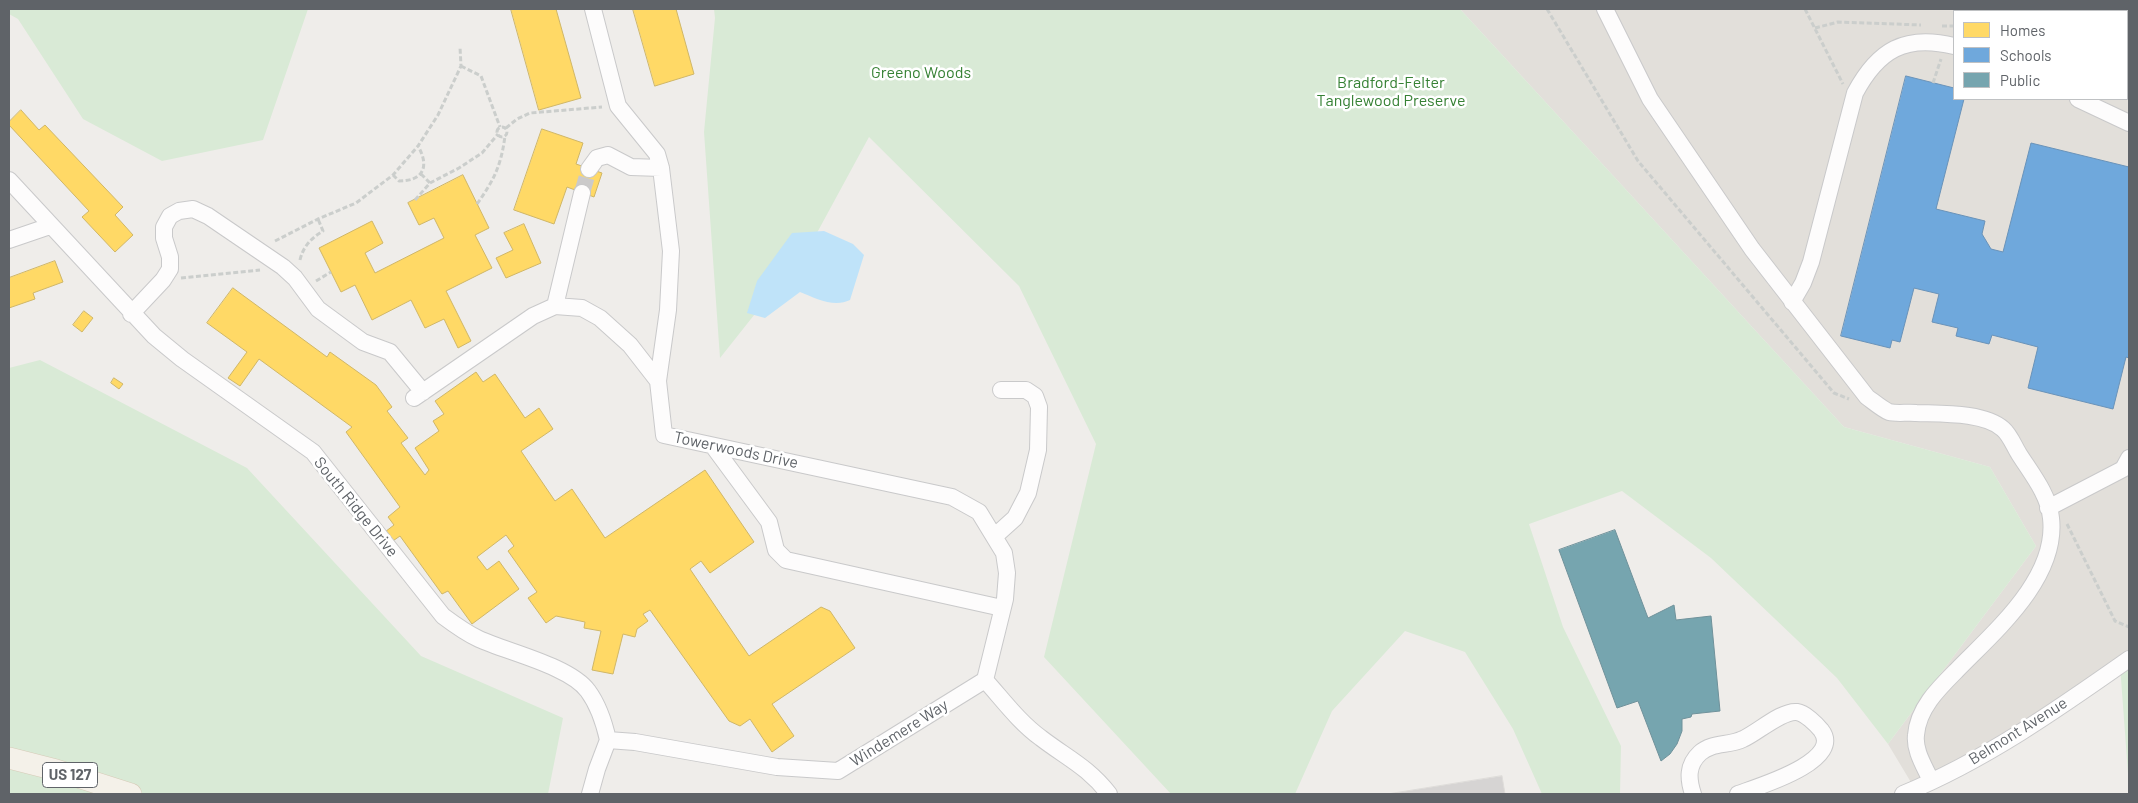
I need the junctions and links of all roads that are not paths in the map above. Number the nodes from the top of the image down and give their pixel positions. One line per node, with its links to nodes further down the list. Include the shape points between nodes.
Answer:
1 (593, 9): 6 (street, Towerwoods Drive, via 618,106 657,154)
2 (1605, 9): 12 (street, via 1650,99)
3 (1950, 45): 12 (street, via 1917,42 1896,47 1876,61 1864,76 1855,93 1811,262)
4 (2080, 100): 5 (street)
5 (2129, 123)
6 (661, 168): 7 (street, via 631,167 608,155 597,158); 15 (street, Towerwoods Drive, via 670,250 668,310)
7 (589, 169)
8 (9, 180): 10 (street, South Ridge Drive)
9 (582, 192): 13 (street)
10 (50, 226): 11 (street); 14 (street, South Ridge Drive)
11 (9, 240)
12 (1792, 302): 19 (street, via 1867,397 1889,412 1989,419 2004,430 2044,495)
13 (555, 306): 14 (street, via 533,316 418,395 390,352 363,342 318,309 289,273 193,209 170,216 164,227 164,238 170,269); 15 (street, via 582,308 600,318 630,345)
14 (131, 314): 24 (street, South Ridge Drive, via 182,359 313,452 443,616 480,640 550,666 588,690 602,715)
15 (658, 382): 17 (street, Towerwoods Drive, via 664,435)
16 (1001, 390): 20 (street, via 1026,390 1035,396 1039,407 1038,450 1028,493 1015,518)
17 (713, 446): 20 (street, Towerwoods Drive, via 952,497 979,512); 21 (street, via 769,522 776,550 786,560)
18 (2129, 458): 19 (street, via 2123,469)
19 (2048, 508): 26 (street, via 2052,518 2049,546 2040,574 1999,627 1924,707 1915,737 1917,751)
20 (995, 536): 21 (street, Towerwoods Drive, via 1004,553 1007,574)
21 (1002, 608): 23 (street, Towerwoods Drive)
22 (2129, 659): 26 (street, Belmont Avenue, via 2015,735)
23 (985, 680): 24 (street, Windemere Way, via 838,771 777,767); 29 (street, via 1020,720 1096,777)
24 (608, 740): 28 (street)
25 (9, 758): 27 (main road, US 127)
26 (1931, 781): 32 (street, Belmont Avenue)
27 (131, 794)
28 (590, 794)
29 (1109, 794)
30 (1693, 794): 31 (street, via 1688,781 1689,769 1699,753 1710,746 1742,740 1783,714 1797,712 1821,731 1826,739 1825,745 1808,765)
31 (1738, 794)
32 (1903, 794)

